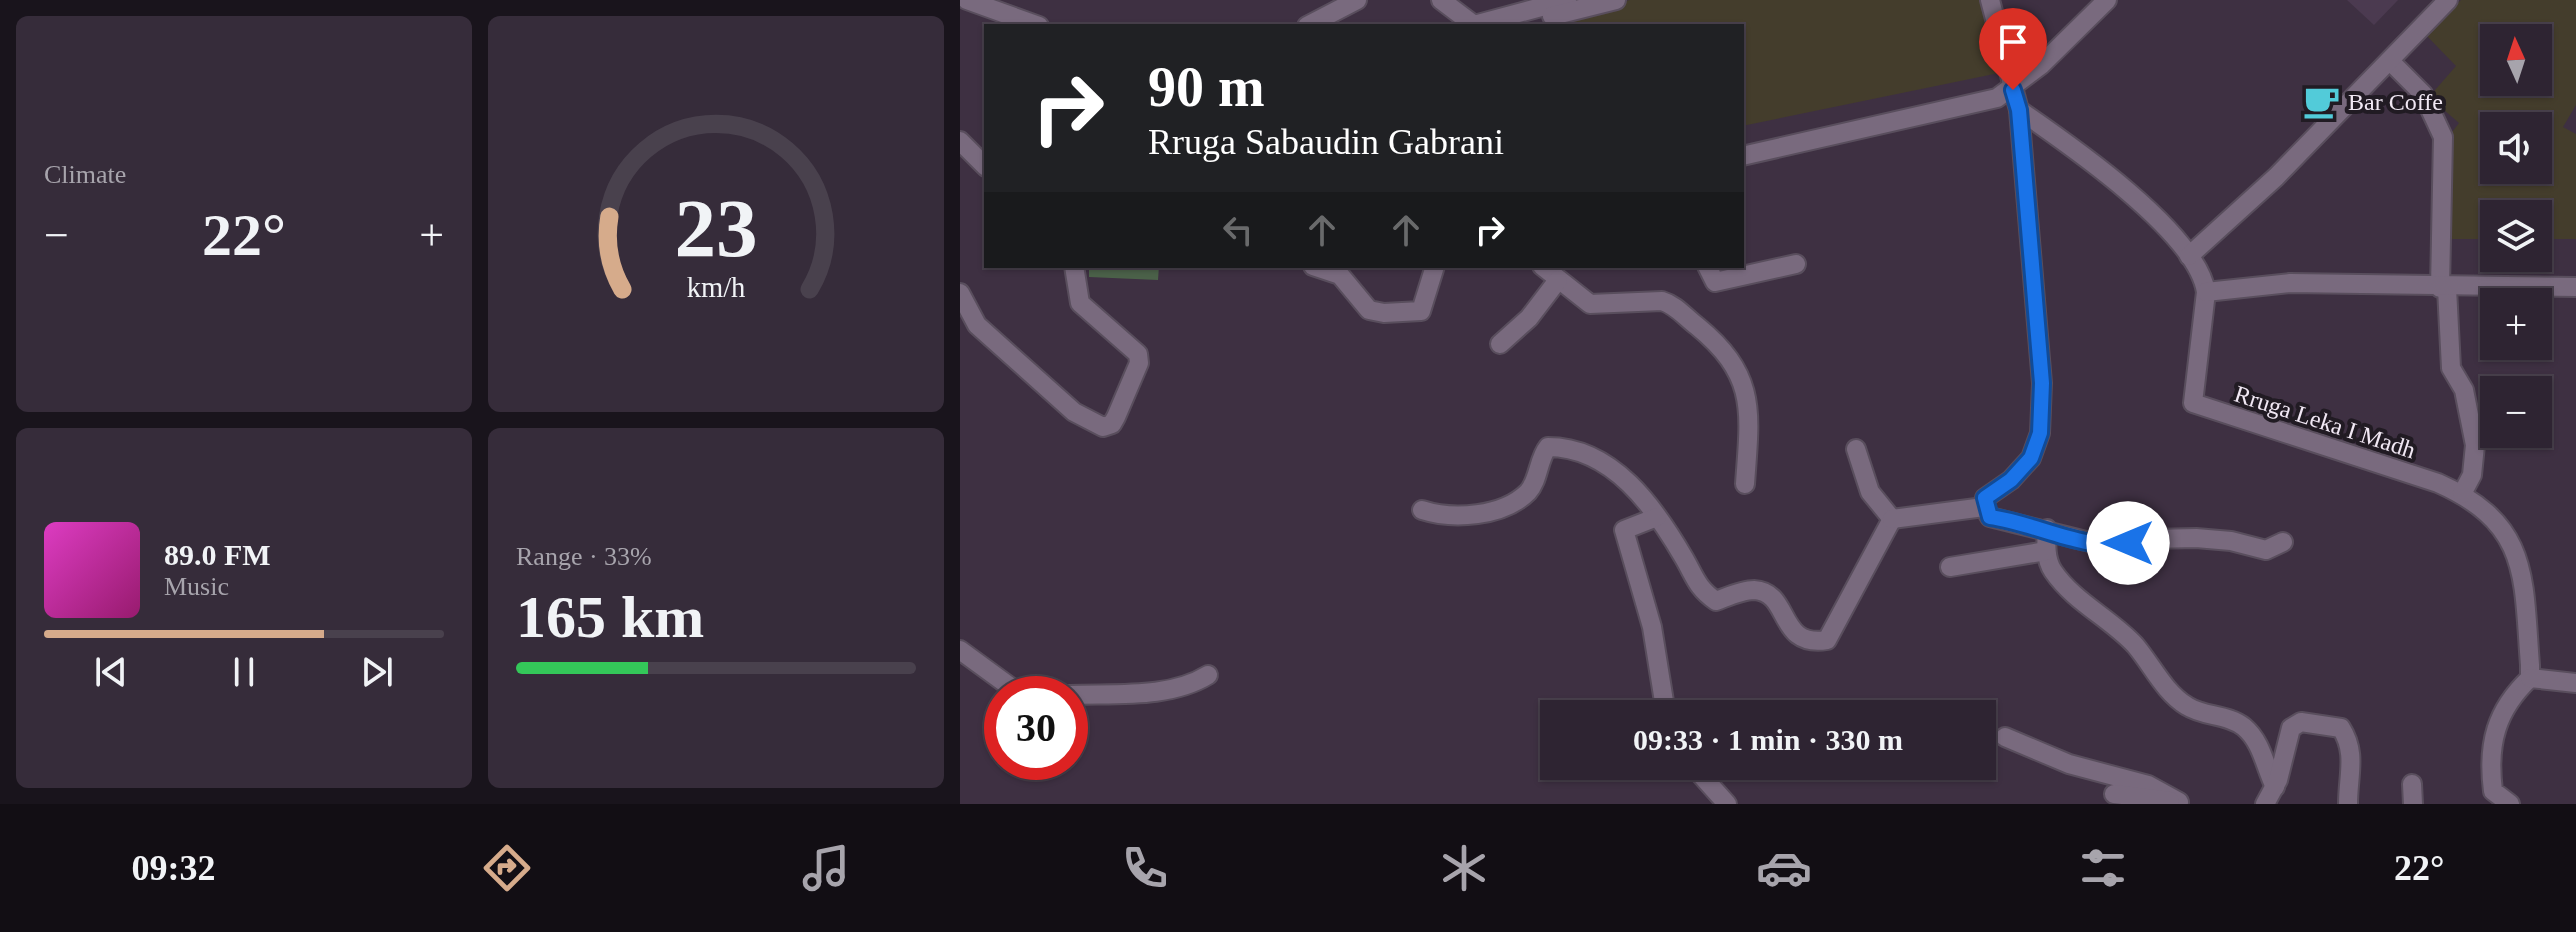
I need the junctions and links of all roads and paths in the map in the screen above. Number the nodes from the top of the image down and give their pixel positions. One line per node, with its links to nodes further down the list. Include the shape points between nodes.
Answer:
1 (967, 0): 9 (street)
2 (1357, 0): 10 (street)
3 (1441, 0): 11 (street)
4 (1567, 0): 12 (street)
5 (1616, 0): 13 (street)
6 (1990, 0): 15 (street)
7 (2107, 0): 15 (street)
8 (2448, 0): 14 (street)
9 (1033, 24)
10 (1311, 24)
11 (1473, 24)
12 (1478, 24)
13 (1523, 24)
14 (2390, 61): 20 (street); 29 (street, via 2423,94 2443,137)
15 (2013, 90): 16 (street); 18 (street)
16 (2019, 110): 20 (street, via 2098,164); 36 (street, via 2042,383 2040,433 2031,458 1985,498)
17 (960, 141): 19 (street)
18 (1744, 156)
19 (984, 165)
20 (2189, 256): 30 (street)
21 (1796, 264): 26 (street, via 1715,282)
22 (1074, 268): 31 (street, via 1080,303 1138,354 1116,417 1103,427 1074,412 977,325)
23 (1319, 268): 24 (street, via 1340,275 1369,310 1384,313 1421,311)
24 (1434, 268)
25 (1544, 268): 27 (street)
26 (1708, 268)
27 (1558, 280): 32 (street, via 1529,318); 34 (street, via 1590,304 1672,304 1719,345 1742,378 1750,411)
28 (2576, 287): 29 (street)
29 (2443, 288): 30 (street, via 2290,283); 35 (street, via 2451,368 2464,390 2475,445 2472,475)
30 (2206, 292): 35 (street, Rruga Leka I Madh, via 2193,403)
31 (960, 293)
32 (1500, 344)
33 (1856, 449): 39 (street, via 1870,492)
34 (1745, 484)
35 (2462, 494): 47 (street, Rruga Leka I Madh, via 2504,529 2516,549)
36 (1984, 507): 39 (street); 40 (street, via 1990,517)
37 (1422, 510): 38 (street, via 1445,517 1504,508 1529,491 1544,452 1555,447 1624,475)
38 (1657, 517): 39 (street, via 1698,589 1716,601 1750,590 1763,592 1772,597 1795,635 1810,643 1827,640 1835,629); 50 (street, via 1624,530 1652,627)
39 (1892, 519)
40 (2047, 529): 41 (street, via 2106,546 2196,538 2266,550); 42 (street)
41 (2283, 542)
42 (2046, 551): 43 (street); 54 (street, via 2052,570 2092,612 2134,644 2186,706 2247,729)
43 (1950, 567)
44 (960, 650): 46 (street)
45 (1208, 675): 49 (street, via 1151,692)
46 (995, 676)
47 (2530, 678): 48 (street); 61 (street, via 2506,704 2493,734 2493,791)
48 (2576, 683)
49 (1088, 694)
50 (1664, 700)
51 (2005, 737): 56 (street, via 2069,764 2148,785)
52 (1706, 780): 57 (street)
53 (2412, 784): 60 (street)
54 (2275, 787): 58 (street); 59 (street, via 2295,723 2341,728 2353,752)
55 (2114, 794): 56 (street)
56 (2184, 803)
57 (1727, 804)
58 (2265, 804)
59 (2348, 804)
60 (2413, 804)
61 (2510, 804)

